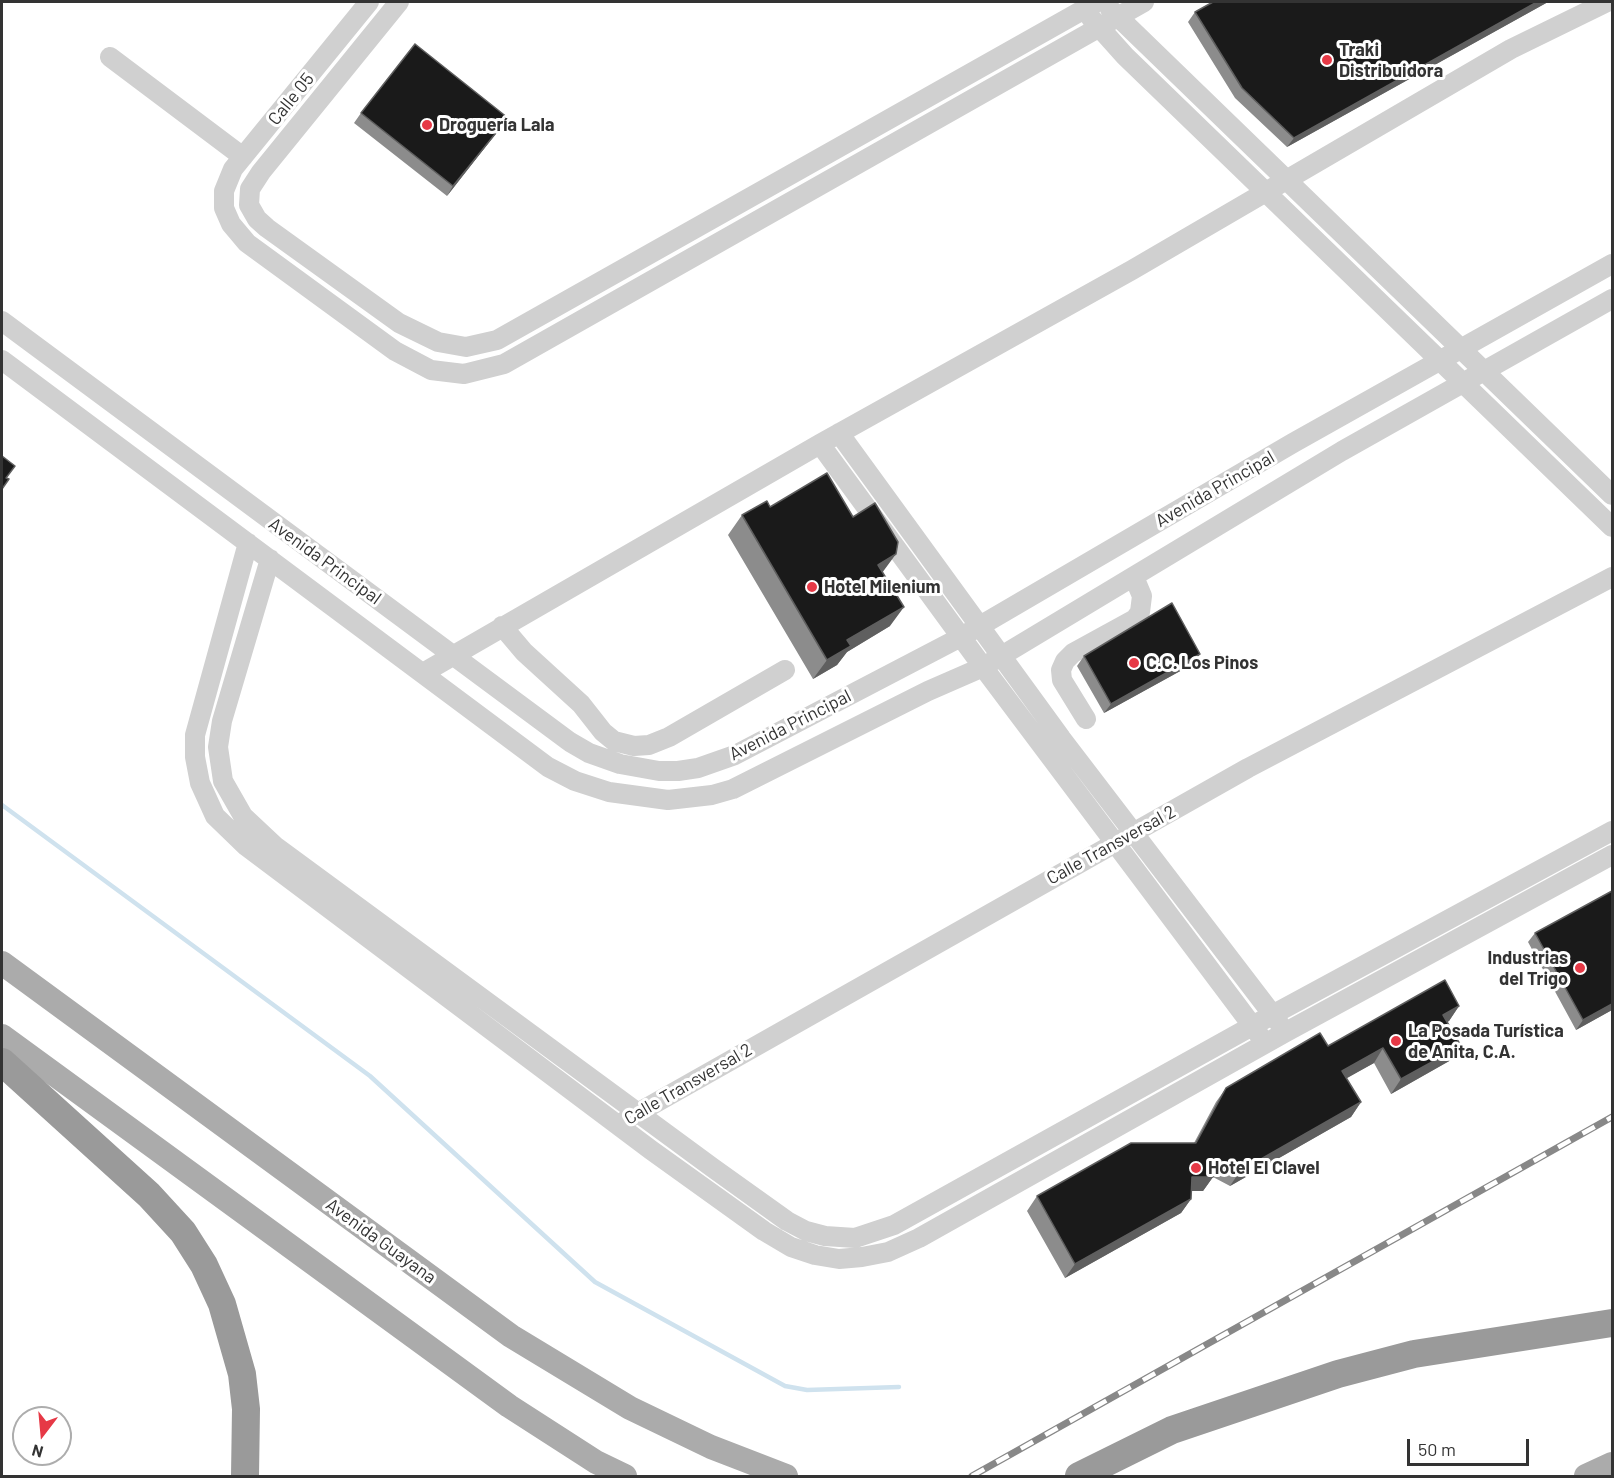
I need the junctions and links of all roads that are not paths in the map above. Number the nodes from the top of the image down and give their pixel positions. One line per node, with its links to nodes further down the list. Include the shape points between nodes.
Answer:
1 (369, 2): 8 (street, Calle 05)
2 (399, 2): 10 (street, Calle 05)
3 (1144, 2): 6 (street)
4 (1607, 2): 12 (street, via 1511,49)
5 (1087, 4): 7 (street); 14 (street)
6 (1111, 9): 7 (street); 12 (street)
7 (1098, 27): 13 (street); 15 (street)
8 (328, 52): 10 (street); 11 (street, Calle 05)
9 (110, 57): 11 (street)
10 (346, 66): 17 (street, Calle 05, via 261,172 248,197 251,212 267,228 399,323 438,342 466,348 487,344)
11 (243, 156): 19 (street, Calle 05, via 226,183 224,201 231,224 248,243 395,351 431,370 464,374 504,364)
12 (1287, 180): 13 (street); 21 (street)
13 (1266, 192): 23 (street); 26 (street)
14 (677, 238): 15 (street); 17 (street)
15 (690, 259): 19 (street)
16 (1612, 264): 21 (street, Avenida Principal)
17 (577, 295): 19 (street)
18 (1612, 299): 24 (street, Avenida Principal)
19 (588, 317)
20 (2, 321): 41 (street, Avenida Principal)
21 (1462, 349): 23 (street, Avenida Principal); 24 (street)
22 (2, 360): 32 (street, Avenida Principal)
23 (1440, 361): 25 (street); 38 (street, Avenida Principal)
24 (1485, 371): 25 (street, Avenida Principal); 28 (street)
25 (1463, 383): 29 (street); 34 (street, Avenida Principal)
26 (840, 433): 27 (street); 38 (street)
27 (820, 444): 37 (street); 39 (street)
28 (1564, 447): 29 (street); 30 (street)
29 (1544, 461): 31 (street)
30 (1612, 495)
31 (1612, 527)
32 (248, 543): 33 (street, Avenida Principal); 61 (street, via 195,735 200,783 215,816 264,860)
33 (270, 559): 45 (street, Avenida Principal); 60 (street, via 219,735 219,769 234,805 275,846)
34 (1134, 577): 36 (street, Avenida Principal); 40 (street, via 1142,596 1135,619)
35 (1612, 577): 48 (street, Calle Transversal 2)
36 (1064, 619): 40 (street); 42 (street, Avenida Principal)
37 (502, 626): 41 (street); 44 (street, via 524,652 581,704 603,732 614,741 634,746 669,737)
38 (981, 626): 39 (street, Avenida Principal); 42 (street)
39 (961, 637): 41 (street, Avenida Principal, via 735,755 678,771 641,768 589,753 554,732); 43 (street)
40 (1080, 650): 46 (street, via 1065,661 1061,670 1062,680)
41 (452, 655): 45 (street)
42 (1001, 655): 43 (street, Avenida Principal); 48 (street)
43 (983, 667): 45 (street, Avenida Principal, via 733,789 668,800 609,792 562,775); 49 (street)
44 (784, 670)
45 (423, 673)
46 (1086, 719)
47 (1612, 831): 52 (street)
48 (1133, 832): 49 (street, Calle Transversal 2); 52 (street)
49 (1116, 842): 53 (street); 60 (street, Calle Transversal 2)
50 (1612, 855): 54 (street)
51 (2, 963): 70 (main road, Avenida Guayana, via 511,1336 630,1408 711,1447)
52 (1272, 1015): 53 (street); 54 (street)
53 (1253, 1026): 56 (street); 58 (street)
54 (1286, 1032): 56 (street)
55 (2, 1036): 69 (main road, via 509,1406)
56 (1266, 1044): 59 (street)
57 (2, 1062): 68 (highway, via 149,1195 183,1232 204,1265 222,1304 242,1374)
58 (1140, 1089): 59 (street); 62 (street)
59 (1152, 1108): 63 (street)
60 (637, 1113): 61 (street, Calle Transversal 2); 64 (street, via 798,1227 834,1238)
61 (617, 1125): 65 (street, via 781,1242 827,1257)
62 (977, 1180): 63 (street); 64 (street)
63 (990, 1199): 65 (street, via 900,1247)
64 (867, 1236): 65 (street)
65 (869, 1256)
66 (1612, 1323): 71 (highway, via 1414,1354 1338,1374 1172,1430)
67 (1612, 1464): 72 (main road)
68 (245, 1476)
69 (625, 1476)
70 (786, 1476)
71 (1079, 1476)
72 (1586, 1476)

